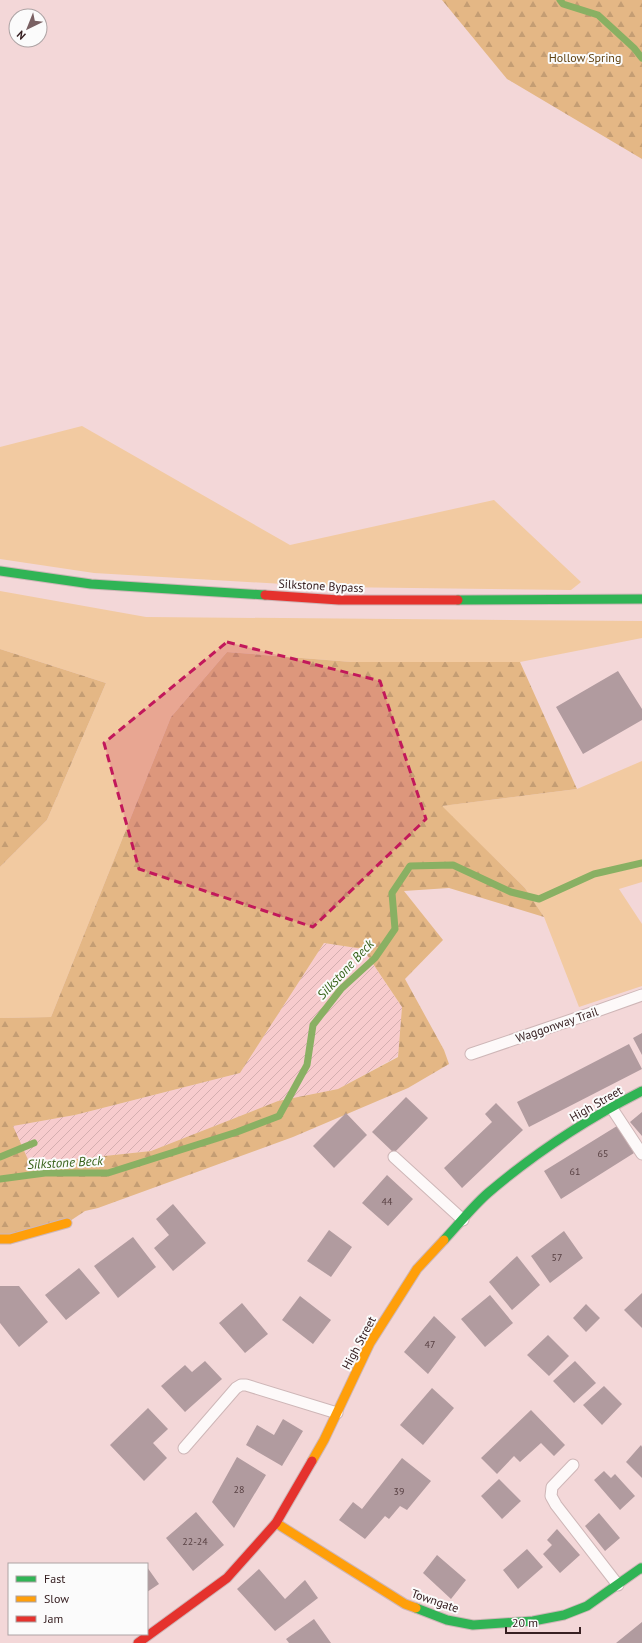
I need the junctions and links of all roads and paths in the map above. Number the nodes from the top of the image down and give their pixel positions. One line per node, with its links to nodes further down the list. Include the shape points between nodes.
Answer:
1 (0, 571): 2 (main road, Silkstone Bypass, via 91,584 339,600)
2 (642, 599)
3 (642, 994): 4 (lane, Waggonway Trail)
4 (471, 1054)
5 (642, 1091): 6 (main road, High Street)
6 (611, 1107): 7 (lane); 9 (main road, High Street, via 544,1148 487,1194)
7 (642, 1154)
8 (394, 1157): 9 (lane)
9 (463, 1220): 12 (main road, High Street, via 417,1269 370,1343)
10 (67, 1223): 11 (main road, via 10,1239)
11 (0, 1239)
12 (337, 1413): 13 (lane, via 241,1385); 15 (main road, High Street)
13 (184, 1448)
14 (574, 1465): 17 (lane, via 552,1487 551,1496)
15 (276, 1523): 17 (main road, Towngate, via 405,1604 447,1620 473,1625 533,1620 564,1614 587,1606); 18 (main road, High Street, via 227,1578)
16 (642, 1568): 17 (main road, Towngate)
17 (618, 1584)
18 (138, 1643)

